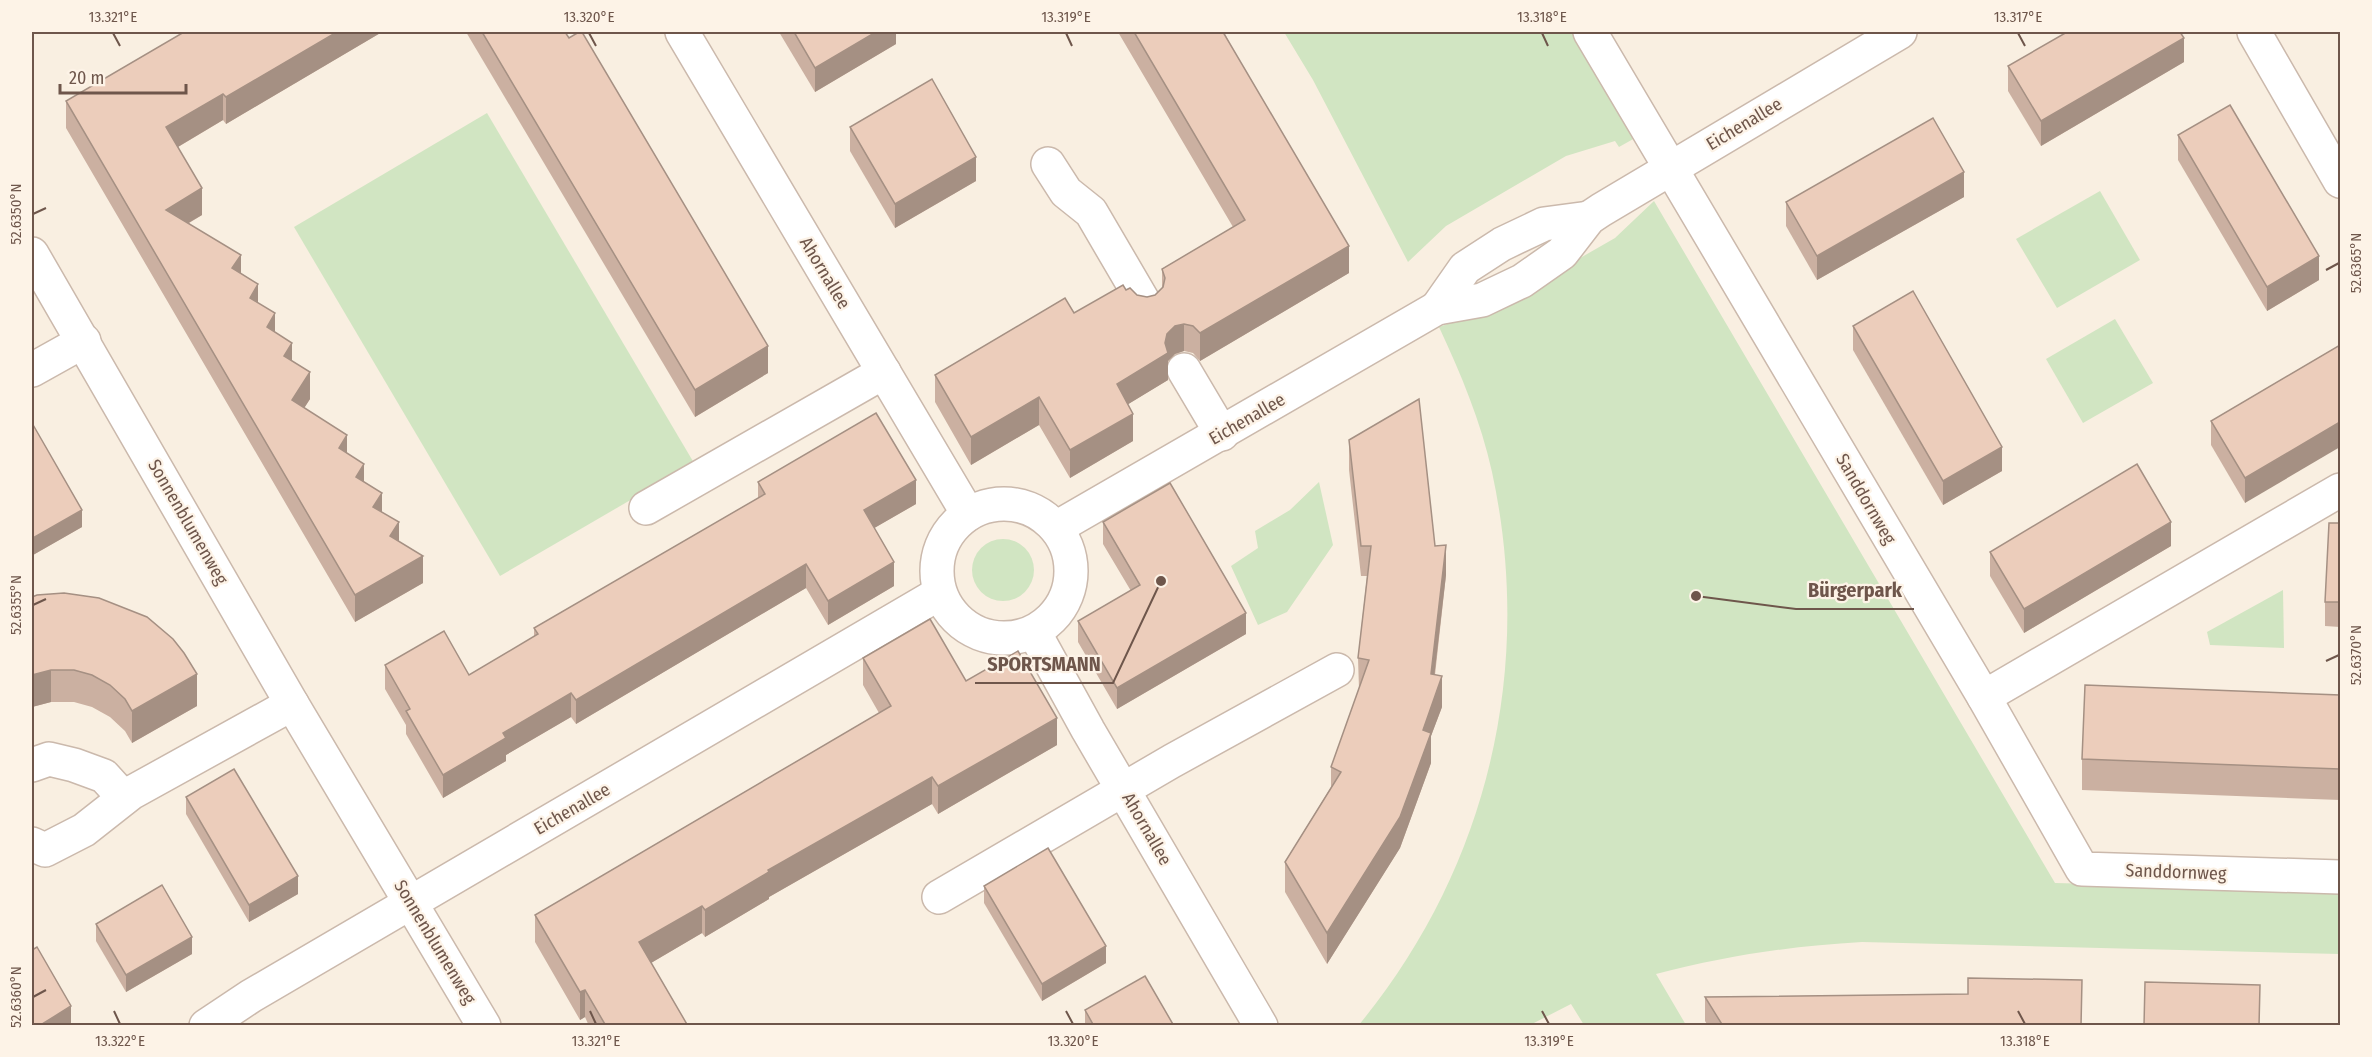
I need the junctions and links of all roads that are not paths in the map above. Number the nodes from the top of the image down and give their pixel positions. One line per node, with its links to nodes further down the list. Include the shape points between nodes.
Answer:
1 (682, 32): 13 (street, Ahornallee)
2 (1590, 32): 6 (street, Sanddornweg)
3 (1900, 32): 6 (street, Eichenallee)
4 (2254, 32): 7 (street)
5 (1048, 164): 9 (street, via 1066,192 1091,212)
6 (1671, 166): 14 (street, Eichenallee, via 1589,218 1562,253 1522,281 1482,300 1437,308); 22 (street, Sanddornweg)
7 (2340, 181)
8 (32, 254): 10 (street, Sonnenblumenweg)
9 (1146, 306)
10 (84, 341): 11 (street); 23 (street, Sonnenblumenweg)
11 (32, 370)
12 (1184, 370): 14 (street)
13 (884, 372): 16 (street); 17 (street, Ahornallee)
14 (1222, 434): 18 (street, Eichenallee)
15 (2340, 490): 22 (street)
16 (646, 508)
17 (968, 514): 18 (street, via 990,505 1015,505 1038,513); 19 (street, via 951,529 940,549 936,571)
18 (1056, 528): 20 (street, via 1070,555 1070,586 1058,613)
19 (940, 593): 20 (street, via 955,618 978,634 1006,639); 30 (street, Eichenallee)
20 (1034, 632): 25 (street, Ahornallee)
21 (1337, 670): 25 (street)
22 (1984, 697): 28 (street, Sanddornweg, via 2082,869)
23 (292, 704): 26 (street); 30 (street, Sonnenblumenweg)
24 (32, 765): 26 (street, via 49,759 104,776)
25 (1123, 789): 29 (street); 33 (street, Ahornallee)
26 (124, 798): 27 (street, via 84,830 45,850)
27 (32, 844)
28 (2340, 877)
29 (939, 897)
30 (411, 902): 31 (street, Eichenallee); 32 (street, Sonnenblumenweg)
31 (206, 1026)
32 (484, 1026)
33 (1261, 1026)

